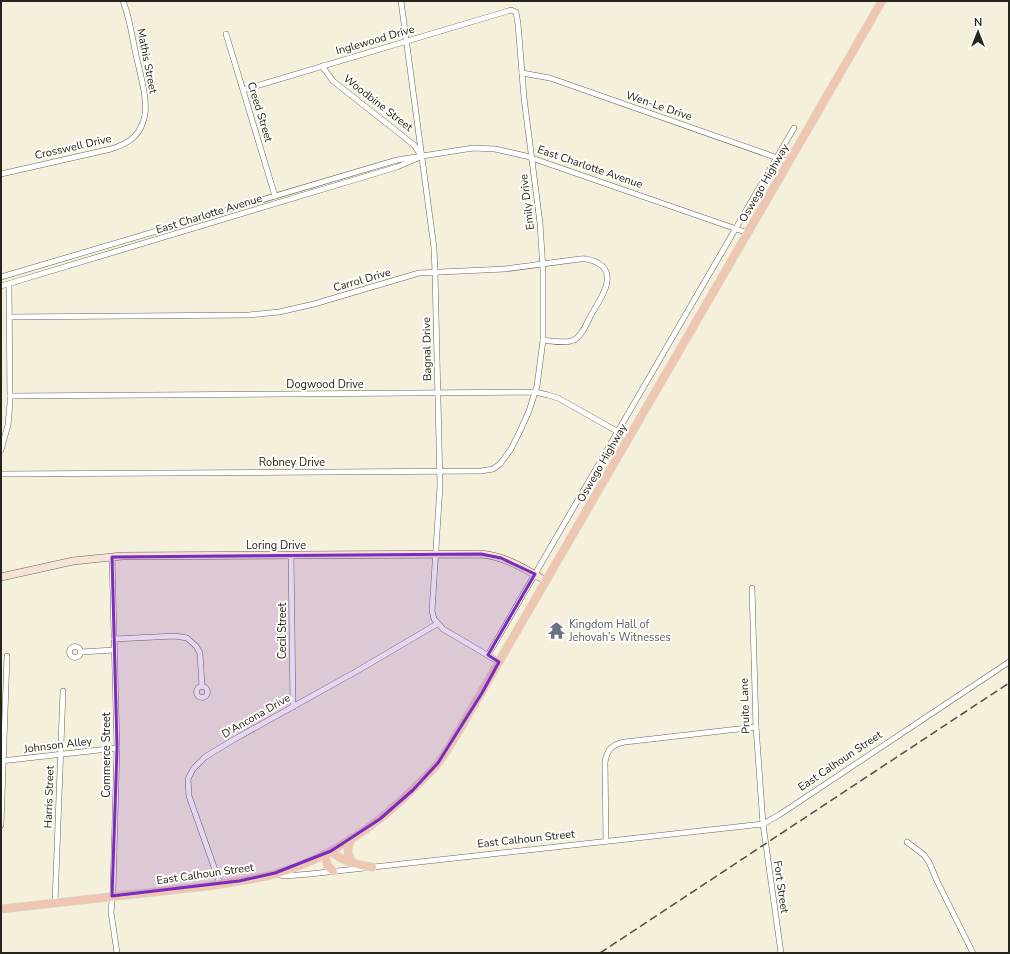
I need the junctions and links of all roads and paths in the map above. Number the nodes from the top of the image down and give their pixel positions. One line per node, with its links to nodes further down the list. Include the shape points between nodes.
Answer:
1 (123, 1): 10 (street, Mathis Street, via 145,96 146,112)
2 (401, 1): 6 (street, Bagnal Drive)
3 (882, 1): 15 (main road, Oswego Highway)
4 (514, 10): 6 (street, Inglewood Drive); 8 (street, Emily Drive, via 517,14)
5 (226, 34): 9 (street, Creed Street)
6 (406, 41): 7 (street, Inglewood Drive); 12 (street, Bagnal Drive)
7 (322, 66): 9 (street, Inglewood Drive); 12 (street, Woodbine Street, via 333,81 414,145)
8 (522, 73): 13 (street, Emily Drive); 14 (street, Wen-Le Drive, via 550,78)
9 (243, 90): 17 (street, Creed Street)
10 (142, 125): 16 (street, Crosswell Drive, via 133,139 122,145)
11 (794, 128): 14 (street, Oswego Highway)
12 (421, 157): 13 (street, East Charlotte Avenue, via 479,147); 17 (street, East Charlotte Avenue, via 397,160); 21 (street, Bagnal Drive); 23 (street, East Charlotte Avenue, via 398,168)
13 (532, 157): 18 (street, East Charlotte Avenue); 20 (street, Emily Drive)
14 (776, 158): 15 (street, Wen-Le Drive); 18 (street, Oswego Highway)
15 (789, 162): 19 (main road, Oswego Highway)
16 (1, 174)
17 (275, 196): 22 (street, East Charlotte Avenue)
18 (735, 228): 19 (street, East Charlotte Avenue); 30 (street, Oswego Highway)
19 (748, 233): 31 (main road, Oswego Highway)
20 (543, 264): 21 (street, Carrol Drive, via 505,269); 26 (street, Emily Drive); 26 (street, Carrol Drive, via 589,259 603,267 608,279 606,288 576,338 567,342)
21 (435, 272): 25 (street, Carrol Drive, via 419,273 291,310 265,313 214,316); 28 (street, Bagnal Drive)
22 (1, 277)
23 (9, 284): 24 (street, East Charlotte Avenue); 25 (street)
24 (1, 286)
25 (10, 317): 29 (street)
26 (543, 340): 27 (street, Emily Drive)
27 (535, 392): 28 (street, Dogwood Drive); 30 (street, Dogwood Drive, via 558,398); 33 (street, Robney Drive, via 520,431 500,464 488,470)
28 (438, 393): 29 (street, Dogwood Drive); 33 (street, Bagnal Drive)
29 (10, 396): 32 (street, via 8,425)
30 (618, 432): 31 (street, Dogwood Drive); 38 (street, Oswego Highway)
31 (629, 438): 40 (main road, Oswego Highway)
32 (1, 450)
33 (440, 471): 34 (street, Robney Drive); 35 (street, Bagnal Drive)
34 (1, 474)
35 (436, 554): 36 (street, Loring Drive); 38 (street, Loring Drive, via 492,555 513,562); 42 (street, Bagnal Drive, via 432,605)
36 (291, 555): 37 (street, Loring Drive); 52 (street, Cecil Street)
37 (112, 557): 39 (street, Loring Drive, via 73,561); 43 (street, Commerce Street)
38 (535, 574): 40 (street, Loring Drive); 46 (street, Oswego Highway)
39 (1, 577)
40 (546, 581): 48 (main road, Oswego Highway)
41 (752, 588): 53 (street, Pruite Lane)
42 (437, 624): 46 (street); 52 (street, D'Ancona Drive)
43 (114, 639): 44 (street, Commerce Street); 50 (street, via 175,636 187,638 200,654)
44 (114, 650): 45 (street); 54 (street, Commerce Street)
45 (81, 652)
46 (488, 655): 48 (street)
47 (7, 656): 56 (street)
48 (500, 662): 59 (main road, Oswego Highway, via 438,763 400,803)
49 (1009, 662): 57 (street, East Calhoun Street)
50 (202, 686)
51 (63, 691): 55 (street, Harris Street)
52 (293, 707): 67 (street, D'Ancona Drive, via 205,757 190,772 188,796)
53 (756, 727): 57 (street, Pruite Lane); 60 (street, via 625,742 611,748 605,762)
54 (117, 748): 55 (street, Johnson Alley); 68 (street, Commerce Street)
55 (60, 754): 56 (street, Johnson Alley); 69 (street, Harris Street)
56 (2, 761): 58 (street)
57 (763, 824): 60 (street, East Calhoun Street); 72 (street, Fort Street)
58 (1, 825)
59 (352, 838): 62 (main road, Oswego Highway); 63 (main road, via 348,854)
60 (606, 841): 64 (street, East Calhoun Street)
61 (907, 842): 73 (street, via 929,862)
62 (328, 852): 63 (main road); 65 (main road, via 328,866); 66 (main road, Oswego Highway)
63 (353, 863): 64 (main road)
64 (372, 867): 65 (street, East Calhoun Street)
65 (333, 871): 66 (street, East Calhoun Street, via 285,876)
66 (276, 873): 67 (main road, East Calhoun Street)
67 (220, 884): 68 (main road, East Calhoun Street)
68 (112, 896): 69 (main road, East Calhoun Street); 71 (street, Commerce Street)
69 (56, 903): 70 (main road, East Calhoun Street)
70 (1, 909)
71 (117, 953)
72 (780, 953)
73 (972, 953)

